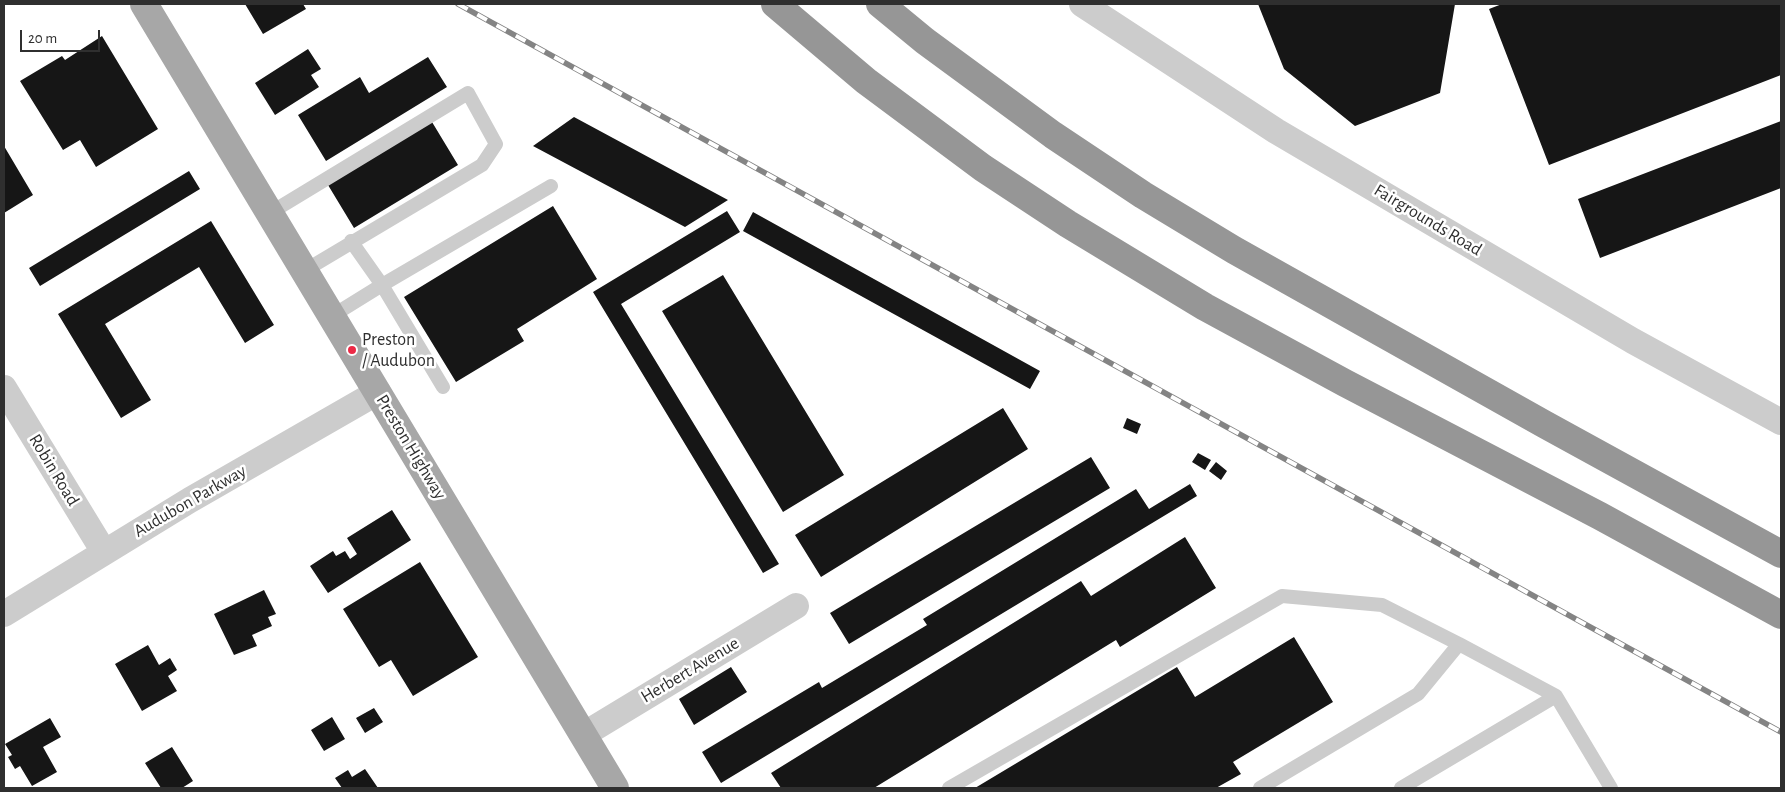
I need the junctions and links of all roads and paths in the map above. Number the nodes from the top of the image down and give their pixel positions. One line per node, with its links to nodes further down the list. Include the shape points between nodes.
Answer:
1 (144, 4): 6 (main road, Preston Highway)
2 (776, 4): 19 (highway, via 874,87 983,168 1068,224 1214,312)
3 (880, 4): 16 (highway, via 1053,135 1143,195 1252,260)
4 (1082, 4): 14 (street, Fairgrounds Road, via 1276,131 1633,341)
5 (551, 186): 9 (lane)
6 (270, 213): 7 (lane, via 468,93 496,144 482,165); 8 (main road, Preston Highway)
7 (352, 242): 8 (lane); 9 (lane)
8 (304, 271): 10 (main road, Preston Highway)
9 (382, 285): 10 (lane); 11 (lane)
10 (332, 316): 13 (main road, Preston Highway)
11 (443, 387)
12 (4, 388): 15 (street, Robin Road)
13 (378, 392): 15 (street, Audubon Parkway); 22 (main road, Preston Highway)
14 (1781, 422)
15 (104, 552): 18 (street, Audubon Parkway)
16 (1781, 554)
17 (796, 606): 22 (street, Herbert Avenue)
18 (4, 614)
19 (1781, 615)
20 (1459, 644): 21 (lane); 24 (lane, via 1382,605 1282,596); 25 (lane, via 1418,694)
21 (1556, 696): 26 (lane); 27 (lane)
22 (583, 735): 23 (main road, Preston Highway)
23 (615, 788)
24 (949, 788)
25 (1260, 788)
26 (1401, 788)
27 (1612, 788)

